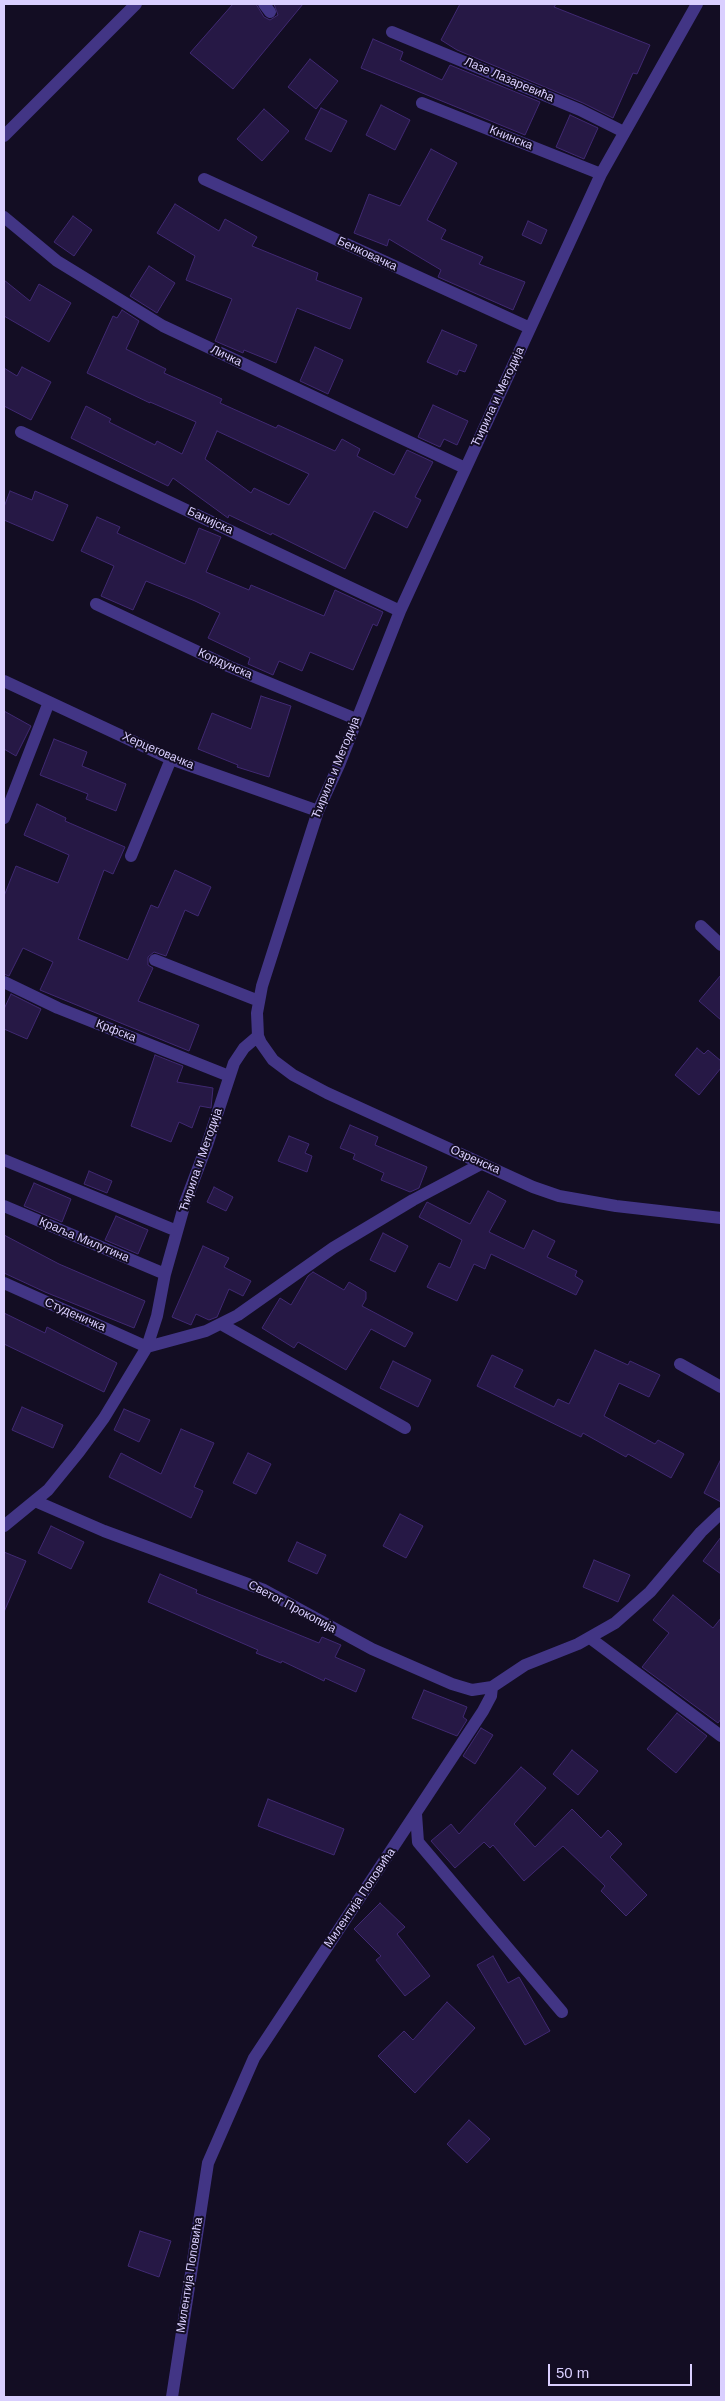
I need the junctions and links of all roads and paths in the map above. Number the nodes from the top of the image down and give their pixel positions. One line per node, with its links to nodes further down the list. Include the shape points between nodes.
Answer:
1 (136, 4): 6 (street)
2 (697, 4): 5 (street, Ћирила и Методија)
3 (392, 32): 5 (street, Лазе Лазаревића, via 580,110)
4 (422, 103): 7 (street, Книнска)
5 (624, 132): 7 (street, Ћирила и Методија)
6 (4, 136)
7 (601, 174): 10 (street, Ћирила и Методија)
8 (204, 179): 10 (street, Бенковачка)
9 (4, 216): 12 (street, Личка, via 57,261 163,326)
10 (530, 328): 12 (street, Ћирила и Методија)
11 (21, 432): 14 (street, Банијска)
12 (465, 468): 14 (street, Ћирила и Методија)
13 (96, 604): 17 (street, Кордунска, via 228,666)
14 (400, 611): 17 (street, Ћирила и Методија)
15 (4, 681): 16 (street, Херцеговачка)
16 (50, 702): 18 (street, Херцеговачка); 20 (street)
17 (356, 719): 19 (street, Ћирила и Методија)
18 (171, 759): 19 (street, Херцеговачка); 21 (street)
19 (318, 811): 26 (street, Ћирила и Методија)
20 (4, 818)
21 (131, 856)
22 (701, 926): 23 (street)
23 (721, 945)
24 (155, 960): 26 (street)
25 (4, 982): 28 (street, Крфска, via 58,1008)
26 (259, 1001): 27 (street, Ћирила и Методија)
27 (258, 1036): 28 (street, Ћирила и Методија, via 239,1055); 30 (street, Озренска, via 273,1060 293,1076)
28 (230, 1076): 33 (street, Ћирила и Методија)
29 (4, 1160): 33 (street)
30 (481, 1164): 32 (street, Озренска, via 559,1196 635,1209); 36 (street, via 346,1240 312,1261 253,1306)
31 (4, 1206): 34 (street, Краља Милутина)
32 (721, 1218)
33 (177, 1232): 34 (street, Ћирила и Методија)
34 (165, 1274): 37 (street, Ћирила и Методија)
35 (4, 1283): 37 (street, Студеничка)
36 (221, 1324): 37 (street, via 187,1338); 40 (street)
37 (147, 1347): 41 (street, Ћирила и Методија, via 104,1418 56,1480)
38 (680, 1364): 39 (street)
39 (721, 1387)
40 (405, 1428)
41 (35, 1501): 43 (street, Ћирила и Методија); 45 (street, Светог Прокопија, via 104,1531 264,1590 372,1649 452,1684 472,1690)
42 (721, 1513): 44 (street, via 641,1601 615,1623)
43 (4, 1526)
44 (590, 1638): 45 (street, via 525,1665); 46 (street)
45 (492, 1688): 47 (street, Милентија Поповића, via 488,1703)
46 (721, 1736)
47 (416, 1814): 48 (street, via 418,1842); 49 (street, Милентија Поповића, via 254,2058 208,2164)
48 (562, 2012)
49 (172, 2397)

